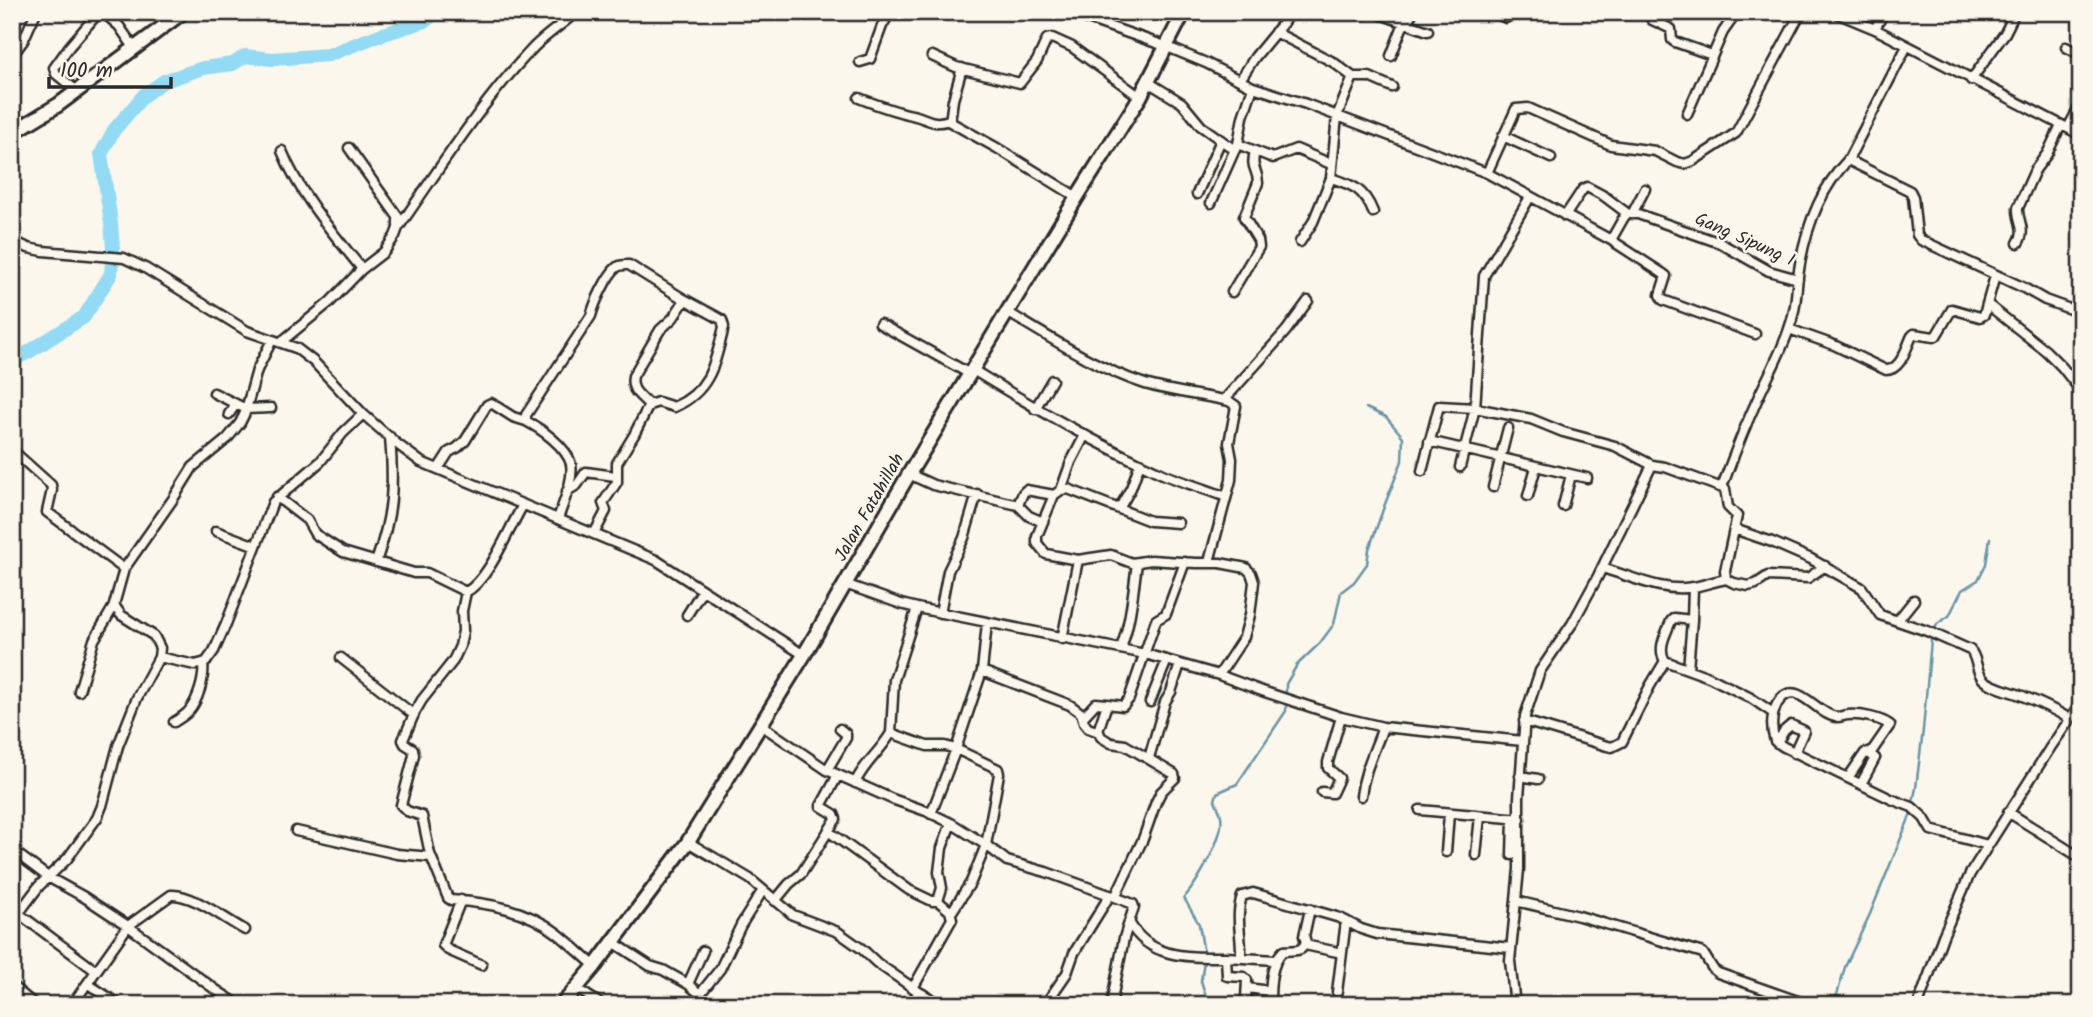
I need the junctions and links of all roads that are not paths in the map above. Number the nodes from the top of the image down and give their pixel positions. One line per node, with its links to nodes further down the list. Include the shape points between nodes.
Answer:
1 (37, 12): 30 (street)
2 (101, 12): 27 (street, via 119,26); 41 (street, via 54,68)
3 (183, 12): 27 (street)
4 (576, 12): 70 (street, via 536,45 506,79)
5 (890, 12): 33 (street, via 870,59)
6 (1069, 12): 24 (street)
7 (1184, 12): 24 (street, Jalan Fatahillah)
8 (1289, 12): 23 (street)
9 (1413, 12): 20 (street)
10 (1493, 12): 19 (street)
11 (1653, 12): 28 (street, via 1652,20 1671,29 1672,40)
12 (1737, 12): 28 (street)
13 (1801, 12): 51 (street, via 1736,133 1693,161 1685,164 1655,151 1611,145 1528,108 1516,109)
14 (1834, 12): 21 (street)
15 (1884, 12): 21 (street)
16 (2003, 12): 18 (street)
17 (1380, 14): 20 (street)
18 (2015, 16): 37 (street)
19 (1506, 18)
20 (1405, 22): 22 (street); 32 (street)
21 (1875, 29): 25 (street)
22 (1428, 31)
23 (1275, 32): 35 (street); 36 (street)
24 (1165, 46): 36 (street); 38 (street, Jalan Fatahillah)
25 (1907, 46): 37 (street); 58 (street)
26 (2066, 47): 29 (street)
27 (135, 49): 41 (street)
28 (1712, 55): 45 (street)
29 (2081, 55)
30 (12, 56)
31 (932, 56): 34 (street)
32 (1391, 56)
33 (860, 62)
34 (962, 68): 42 (street, via 1021,82 1050,37 1072,47); 47 (street)
35 (1353, 77): 40 (street, via 1370,77); 46 (street)
36 (1240, 80): 39 (street)
37 (1971, 80): 48 (street)
38 (1148, 82): 42 (street, Jalan Fatahillah); 52 (street, via 1182,103 1201,126)
39 (1253, 87): 46 (street); 53 (street)
40 (1392, 87)
41 (77, 91): 49 (street)
42 (1140, 97): 64 (street, Jalan Fatahillah)
43 (859, 98): 47 (street, via 898,114 931,122)
44 (2081, 104): 48 (street)
45 (1687, 114)
46 (1337, 116): 59 (street); 60 (street)
47 (949, 120): 64 (street)
48 (2064, 126): 50 (street); 74 (street, via 2035,170 2018,208 2023,229)
49 (12, 133)
50 (2081, 135)
51 (1503, 136): 57 (street); 60 (street)
52 (1221, 140): 53 (street); 63 (street)
53 (1236, 147): 56 (street); 66 (street)
54 (349, 148): 70 (street, via 398,217)
55 (282, 151): 75 (street, via 302,191)
56 (1255, 151): 59 (street, via 1276,158 1296,149); 78 (street, via 1252,165 1258,183 1244,217 1259,247)
57 (1552, 158)
58 (1848, 160): 76 (street, via 1910,191 1921,240); 77 (street, via 1808,226)
59 (1331, 164): 61 (street)
60 (1487, 173): 65 (street)
61 (1331, 178): 67 (street, via 1362,192); 73 (street)
62 (1645, 189): 68 (street)
63 (1196, 194)
64 (1077, 197): 82 (street, Jalan Fatahillah)
65 (1530, 197): 69 (street); 96 (street, via 1484,276)
66 (1211, 204)
67 (1373, 212)
68 (1630, 214): 69 (street, Gang Sipung I, via 1587,187); 72 (street); 77 (street, Gang Sipung I, via 1711,240 1769,271)
69 (1565, 216): 72 (street)
70 (398, 228): 75 (street, via 384,252)
71 (12, 237): 87 (street, via 43,251 124,258 247,331)
72 (1611, 240): 86 (street, via 1666,276 1663,300)
73 (1300, 242)
74 (2018, 243)
75 (362, 269): 87 (street, via 330,302)
76 (1995, 276): 81 (street); 83 (street)
77 (1798, 279): 85 (street)
78 (1233, 292)
79 (685, 300): 94 (street, via 660,330 633,376 635,391); 94 (street, via 724,323 713,369 706,383 682,403); 101 (street, via 629,265 618,266 591,316 527,411)
80 (1308, 301): 92 (street)
81 (1987, 304): 85 (street, via 1980,317 1951,309 1934,337 1914,334 1891,370); 90 (street, via 2046,351)
82 (1007, 312): 88 (street, Jalan Fatahillah); 92 (street, via 1141,383)
83 (2081, 313)
84 (880, 324): 88 (street)
85 (1789, 329): 120 (street)
86 (1755, 334)
87 (277, 341): 97 (street, via 257,370); 100 (street, via 314,362)
88 (971, 372): 98 (street); 115 (street, Jalan Fatahillah)
89 (1052, 380): 98 (street)
90 (2081, 391)
91 (214, 393): 93 (street)
92 (1224, 400): 126 (street, via 1236,409)
93 (236, 404): 97 (street); 99 (street)
94 (649, 405): 117 (street, via 617,463)
95 (271, 408): 97 (street)
96 (1475, 408): 105 (street, via 1439,406); 106 (street); 110 (street, via 1531,419 1615,446)
97 (246, 409): 145 (street, via 227,439 193,467)
98 (1035, 409): 104 (street)
99 (229, 414)
100 (363, 414): 103 (street); 125 (street, via 320,462)
101 (526, 421): 113 (street, via 487,405 465,441 449,452); 121 (street, via 545,431 566,455 571,465)
102 (1508, 428): 108 (street)
103 (387, 434): 113 (street, via 408,454); 139 (street, via 393,474 391,509)
104 (1085, 435): 109 (street); 122 (street)
105 (1429, 440): 106 (street); 114 (street)
106 (1465, 448): 108 (street); 111 (street)
107 (12, 450): 145 (street, via 51,485 47,512)
108 (1500, 457): 112 (street); 119 (street)
109 (1140, 463): 126 (street); 130 (street)
110 (1652, 466): 120 (street); 144 (street)
111 (1460, 467)
112 (1536, 467): 116 (street); 124 (street)
113 (438, 469): 127 (street)
114 (1422, 471)
115 (909, 474): 123 (street, via 933,485); 147 (street, Jalan Fatahillah)
116 (1571, 475): 118 (street); 129 (street)
117 (615, 476): 121 (street, via 586,472); 136 (street)
118 (1587, 478)
119 (1493, 487)
120 (1722, 487): 134 (street, via 1728,507 1737,516)
121 (567, 491): 131 (street)
122 (1057, 492): 128 (street, via 1026,490); 130 (street, via 1068,489); 132 (street)
123 (977, 494): 128 (street); 154 (street, via 948,571)
124 (1528, 496)
125 (277, 497): 137 (street); 139 (street, via 330,545)
126 (1226, 497): 141 (street)
127 (523, 505): 131 (street); 150 (street, via 489,568)
128 (1018, 505): 132 (street)
129 (1563, 506)
130 (1119, 509): 133 (street, via 1150,521)
131 (558, 519): 136 (street)
132 (1043, 522): 138 (street, via 1037,542 1046,554)
133 (1178, 523)
134 (1734, 529): 143 (street); 146 (street)
135 (216, 531): 137 (street)
136 (594, 534): 149 (street, via 656,560)
137 (256, 546): 167 (street, via 214,651)
138 (1078, 560): 142 (street, via 1111,555); 159 (street)
139 (376, 562): 150 (street, via 427,573)
140 (1185, 562): 141 (street); 142 (street); 161 (street)
141 (1209, 562): 171 (street, via 1247,568 1254,582 1244,638)
142 (1137, 563): 160 (street)
143 (1825, 566): 146 (street, via 1808,578 1768,576 1748,586); 157 (street, via 1865,590 1880,615)
144 (1602, 568): 148 (street, via 1645,583); 181 (street, via 1541,671)
145 (124, 569): 152 (street)
146 (1726, 579): 148 (street)
147 (845, 584): 153 (street); 162 (street, Jalan Fatahillah)
148 (1693, 587): 156 (street)
149 (702, 591): 155 (street); 162 (street)
150 (467, 592): 177 (street, via 460,646)
151 (1914, 600): 157 (street)
152 (114, 606): 163 (street, via 153,636); 172 (street, via 94,640)
153 (917, 608): 154 (street); 187 (street, via 894,680)
154 (940, 613): 158 (street)
155 (687, 615)
156 (1692, 620): 166 (street, via 1671,621 1661,648); 169 (street)
157 (1898, 620): 180 (street, via 1973,652 1985,681)
158 (987, 623): 159 (street); 170 (street)
159 (1062, 639): 160 (street)
160 (1122, 648): 161 (street)
161 (1145, 654): 165 (street); 175 (street, via 1126,704)
162 (804, 655): 183 (street, Jalan Fatahillah)
163 (159, 657): 167 (street); 221 (street, via 122,733 97,818)
164 (341, 658): 177 (street)
165 (1167, 660): 168 (street); 173 (street)
166 (1665, 661): 169 (street); 181 (street, via 1617,746 1607,747)
167 (203, 663): 182 (street, via 195,700)
168 (1180, 664): 171 (street); 193 (street)
169 (1688, 669): 176 (street)
170 (982, 671): 179 (street, via 1070,705); 190 (street)
171 (1219, 675): 178 (street)
172 (79, 691)
173 (1150, 702)
174 (2081, 703): 180 (street)
175 (1107, 704): 179 (street, via 1096,704); 186 (street)
176 (1773, 713): 189 (street); 192 (street, via 1790,693 1832,716 1854,715 1888,723 1890,727)
177 (414, 715): 219 (street, via 403,740 414,751 414,760 401,805 422,816)
178 (1341, 717): 184 (street); 201 (street, via 1328,762 1339,778 1332,793)
179 (1083, 718): 186 (street, via 1088,728)
180 (2070, 719): 204 (street)
181 (1524, 721): 188 (street)
182 (174, 722)
183 (761, 725): 194 (street); 212 (street, Jalan Fatahillah)
184 (1383, 727): 188 (street); 202 (street, via 1364,775)
185 (840, 729): 194 (street, via 846,738)
186 (1098, 731): 193 (street, via 1104,740)
187 (891, 733): 190 (street, via 927,746); 199 (street)
188 (1522, 740): 196 (street)
189 (1777, 743): 191 (street); 191 (street, via 1791,725 1804,731)
190 (956, 749): 205 (street); 213 (street, via 998,769)
191 (1794, 753): 197 (street)
192 (1870, 754): 197 (street, via 1865,753); 200 (street, via 1875,758)
193 (1149, 758): 223 (street, via 1175,778 1161,792 1143,839)
194 (827, 769): 195 (street)
195 (838, 775): 199 (street); 211 (street, via 821,806 836,816)
196 (1520, 776): 198 (street); 208 (street)
197 (1848, 778): 200 (street)
198 (1538, 779)
199 (855, 783): 205 (street)
200 (1861, 784): 214 (street, via 1913,807 1931,831)
201 (1322, 792)
202 (1361, 796)
203 (1420, 810): 206 (street)
204 (2008, 812): 214 (street); 220 (street)
205 (931, 814): 209 (street)
206 (1449, 814): 207 (street); 216 (street)
207 (1480, 816): 208 (street); 217 (street)
208 (1516, 819): 218 (street); 227 (street, via 1520,852)
209 (951, 823): 213 (street); 226 (street, via 942,848)
210 (296, 831): 219 (street, via 397,855)
211 (828, 831): 225 (street, via 801,874); 226 (street, via 909,890)
212 (688, 842): 222 (street); 236 (street, Jalan Fatahillah)
213 (986, 845): 223 (street, via 1016,865); 230 (street, via 971,882)
214 (1988, 845): 257 (street, via 1943,936)
215 (12, 850): 221 (street)
216 (1446, 852)
217 (1476, 855)
218 (1512, 855)
219 (431, 857): 224 (street, via 444,894)
220 (2081, 858)
221 (48, 877): 229 (street); 234 (street)
222 (764, 890): 225 (street); 255 (street, via 720,969)
223 (1112, 896): 233 (street, via 1133,904); 267 (street)
224 (461, 900): 244 (street, via 443,945); 245 (street, via 505,907 540,922)
225 (775, 901): 252 (street, via 797,918 838,932)
226 (938, 901): 230 (street)
227 (1516, 901): 238 (street); 271 (street, via 1698,950 1718,973)
228 (1310, 909): 231 (street); 237 (street); 242 (street, via 1253,893 1242,896 1238,920)
229 (18, 913): 232 (street); 246 (street)
230 (951, 913): 252 (street)
231 (1346, 921): 238 (street, via 1377,934); 240 (street)
232 (12, 922)
233 (1129, 922): 241 (street, via 1137,936 1163,952); 268 (street)
234 (128, 926): 235 (street, via 165,898 178,894); 246 (street); 261 (street)
235 (245, 930)
236 (613, 942): 245 (street, Jalan Fatahillah); 248 (street)
237 (1305, 945): 240 (street); 243 (street, via 1300,951 1283,951)
238 (1511, 948): 270 (street)
239 (703, 951): 248 (street)
240 (1342, 953): 254 (street)
241 (1226, 957): 242 (street); 251 (street, via 1227,976 1244,977)
242 (1241, 957): 243 (street)
243 (1276, 960): 253 (street)
244 (482, 965)
245 (595, 966): 250 (street, Jalan Fatahillah)
246 (96, 971): 247 (street)
247 (88, 984): 259 (street); 260 (street)
248 (688, 984): 255 (street)
249 (12, 986): 258 (street)
250 (576, 988): 262 (street, Jalan Fatahillah); 263 (street)
251 (1247, 988): 253 (street); 256 (street)
252 (916, 990): 265 (street); 266 (street)
253 (1270, 991): 269 (street)
254 (1337, 992)
255 (700, 994): 264 (street)
256 (1246, 998)
257 (1920, 1002): 272 (street)
258 (35, 1005)
259 (72, 1005)
260 (120, 1005)
261 (239, 1005)
262 (562, 1005)
263 (602, 1005)
264 (696, 1005)
265 (910, 1005)
266 (942, 1005)
267 (1045, 1005)
268 (1111, 1005)
269 (1270, 1005)
270 (1515, 1005)
271 (1809, 1005)
272 (1930, 1005)

